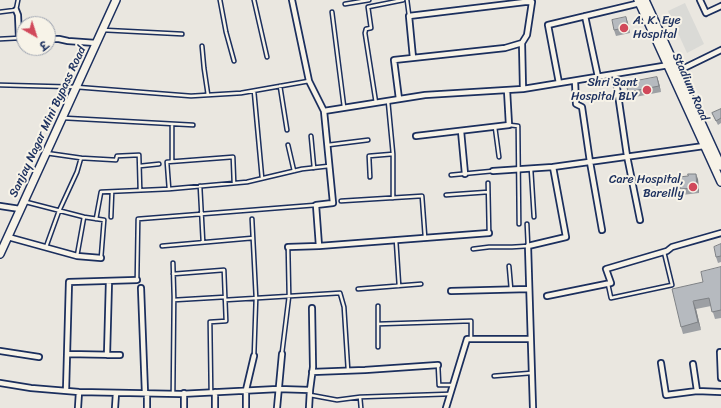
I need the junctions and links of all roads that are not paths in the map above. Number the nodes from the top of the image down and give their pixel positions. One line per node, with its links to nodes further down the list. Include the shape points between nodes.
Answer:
1 (18, 0): 14 (lane)
2 (116, 0): 20 (main road, Sanjay Nagar Mini Bypass Road)
3 (220, 0): 31 (lane)
4 (254, 0): 29 (lane)
5 (292, 0): 36 (street)
6 (369, 0): 12 (lane)
7 (403, 0): 48 (lane, via 368,7 371,28 366,29 365,33)
8 (407, 0): 18 (lane)
9 (700, 0): 13 (street, via 706,14)
10 (525, 1): 18 (street); 26 (street, via 532,2 527,35)
11 (641, 1): 19 (street); 32 (main road, Stadium Road)
12 (345, 4)
13 (721, 6)
14 (16, 10): 15 (lane); 17 (street)
15 (0, 12)
16 (332, 12): 49 (lane)
17 (18, 16)
18 (409, 16): 30 (street)
19 (585, 16): 35 (street); 38 (street, via 548,25)
20 (102, 30): 21 (lane); 25 (main road, Sanjay Nagar Mini Bypass Road)
21 (182, 34)
22 (0, 38): 23 (lane)
23 (16, 38)
24 (56, 39): 25 (street)
25 (96, 43): 41 (main road, Sanjay Nagar Mini Bypass Road)
26 (522, 43): 30 (street, via 505,48); 43 (street)
27 (202, 46): 45 (lane)
28 (721, 51): 33 (street)
29 (267, 57)
30 (413, 58): 46 (street, via 394,60)
31 (234, 61)
32 (671, 65): 33 (main road, Stadium Road); 34 (street)
33 (674, 72): 63 (main road, Stadium Road); 74 (main road, Stadium Road)
34 (615, 74): 35 (street); 66 (street)
35 (598, 77): 37 (street)
36 (310, 81): 40 (lane); 50 (street)
37 (575, 81): 38 (street); 70 (street, via 576,104 582,106)
38 (559, 84): 43 (street)
39 (0, 85): 41 (lane)
40 (280, 86): 44 (lane); 56 (lane)
41 (76, 87): 45 (lane, via 191,96); 51 (main road, Sanjay Nagar Mini Bypass Road)
42 (507, 90): 43 (street); 46 (street); 54 (street)
43 (522, 90)
44 (254, 91): 45 (lane); 84 (lane)
45 (208, 95)
46 (400, 99): 47 (street)
47 (388, 101): 48 (street); 65 (lane)
48 (376, 103): 49 (street)
49 (344, 108): 50 (street)
50 (324, 111): 61 (street)
51 (62, 118): 52 (lane); 64 (main road, Sanjay Nagar Mini Bypass Road)
52 (172, 124): 53 (lane); 69 (lane)
53 (193, 125)
54 (509, 125): 55 (street); 78 (lane, via 518,126)
55 (495, 127): 57 (street); 67 (lane)
56 (288, 130)
57 (461, 131): 59 (street); 81 (street)
58 (311, 136): 76 (lane)
59 (416, 136)
60 (368, 140): 61 (lane)
61 (328, 144): 73 (street)
62 (288, 145): 79 (lane)
63 (704, 146): 66 (street); 85 (main road, Stadium Road)
64 (46, 153): 68 (lane); 95 (main road, Sanjay Nagar Mini Bypass Road)
65 (393, 154): 83 (lane, via 368,156); 94 (lane)
66 (627, 156): 70 (street); 107 (street)
67 (499, 157)
68 (81, 158): 72 (lane, via 116,160 117,156 139,155); 100 (lane)
69 (172, 161): 86 (lane, via 233,157); 89 (lane, via 167,162)
70 (590, 162): 75 (street); 110 (street)
71 (159, 164): 72 (lane)
72 (140, 166): 90 (lane)
73 (330, 166): 76 (lane); 97 (street, via 333,203)
74 (721, 166)
75 (553, 167): 77 (street); 120 (street, via 566,237)
76 (314, 168): 79 (lane)
77 (531, 168): 78 (street); 103 (lane)
78 (519, 169): 80 (street); 108 (lane)
79 (294, 171): 84 (lane)
80 (493, 171): 81 (lane)
81 (465, 174): 82 (lane)
82 (451, 175)
83 (370, 177)
84 (262, 178): 86 (lane)
85 (721, 182)
86 (234, 183): 88 (lane)
87 (488, 183): 92 (lane)
88 (200, 186): 89 (lane); 101 (lane)
89 (169, 189): 90 (lane)
90 (140, 190): 91 (lane)
91 (112, 192): 102 (lane); 105 (lane, via 101,192)
92 (488, 192): 93 (lane); 111 (lane)
93 (446, 195)
94 (393, 198): 96 (lane); 115 (lane, via 422,196)
95 (24, 201): 99 (main road, Sanjay Nagar Mini Bypass Road); 100 (lane)
96 (341, 202)
97 (316, 205): 101 (lane); 119 (street)
98 (0, 206): 99 (street)
99 (20, 209): 113 (main road, Sanjay Nagar Mini Bypass Road)
100 (60, 211): 104 (lane); 121 (lane)
101 (202, 214): 117 (lane); 131 (lane, via 138,219)
102 (111, 217)
103 (534, 217)
104 (84, 218): 105 (lane); 126 (lane)
105 (96, 219): 127 (lane, via 104,220)
106 (252, 219): 114 (lane)
107 (640, 220)
108 (519, 224)
109 (527, 224): 120 (lane)
110 (602, 230)
111 (489, 233): 115 (street)
112 (721, 233): 124 (street, via 672,247)
113 (8, 237): 121 (street); 125 (main road, Sanjay Nagar Mini Bypass Road)
114 (253, 238): 117 (lane); 144 (lane)
115 (425, 238): 116 (street)
116 (396, 240): 119 (street); 135 (lane)
117 (203, 242): 118 (lane)
118 (162, 246)
119 (319, 246): 122 (street)
120 (528, 246): 123 (lane); 138 (street)
121 (46, 247): 126 (street)
122 (288, 247): 141 (lane)
123 (473, 249)
124 (664, 252): 134 (street, via 606,269 611,283); 134 (lane, via 672,285 611,298)
125 (0, 254)
126 (77, 256): 127 (street)
127 (101, 258)
128 (173, 263): 130 (lane)
129 (509, 266): 139 (lane)
130 (173, 274): 143 (lane, via 224,270); 145 (lane)
131 (137, 280): 132 (street)
132 (109, 281): 154 (street, via 69,282); 156 (street)
133 (421, 284): 135 (lane)
134 (608, 284): 142 (street)
135 (399, 286): 137 (lane)
136 (141, 288): 178 (street)
137 (358, 289)
138 (529, 289): 139 (street); 150 (street)
139 (511, 290): 140 (street)
140 (450, 292)
141 (289, 296): 144 (lane); 155 (lane); 163 (lane, via 340,293 344,307)
142 (546, 296)
143 (225, 298): 144 (lane); 145 (lane); 176 (lane, via 226,321 210,322)
144 (256, 298): 158 (lane)
145 (174, 300): 181 (lane)
146 (378, 306): 148 (lane)
147 (312, 308): 164 (street)
148 (378, 324): 149 (lane, via 471,320); 151 (lane)
149 (471, 339): 150 (street); 169 (street, via 467,339)
150 (530, 339): 165 (street)
151 (378, 348)
152 (0, 351): 159 (street)
153 (720, 352): 167 (street)
154 (67, 354): 156 (street); 172 (street)
155 (282, 354): 170 (street)
156 (107, 355): 157 (street)
157 (120, 355)
158 (254, 356): 171 (street)
159 (39, 357)
160 (661, 363): 173 (street, via 666,395)
161 (693, 364): 173 (street)
162 (438, 365): 163 (street); 169 (lane, via 439,385)
163 (348, 371): 164 (street)
164 (312, 372): 180 (street)
165 (531, 373): 166 (lane); 194 (street)
166 (494, 376)
167 (721, 378)
168 (0, 383): 172 (street)
169 (453, 385): 182 (street)
170 (278, 389): 171 (street); 180 (street); 190 (street)
171 (246, 390): 176 (street); 189 (street)
172 (66, 391): 174 (street)
173 (697, 391): 177 (street)
174 (79, 392): 175 (street); 184 (street)
175 (116, 392): 178 (street); 185 (street)
176 (213, 392): 179 (street); 188 (street)
177 (721, 392)
178 (146, 393): 181 (street); 186 (street)
179 (184, 393): 181 (street); 187 (street)
180 (310, 393): 183 (lane, via 337,400); 191 (street)
181 (174, 394)
182 (451, 394): 183 (lane); 193 (street)
183 (360, 397): 192 (lane)
184 (78, 408)
185 (115, 408)
186 (148, 408)
187 (184, 408)
188 (215, 408)
189 (246, 408)
190 (277, 408)
191 (309, 408)
192 (361, 408)
193 (446, 408)
194 (533, 408)

